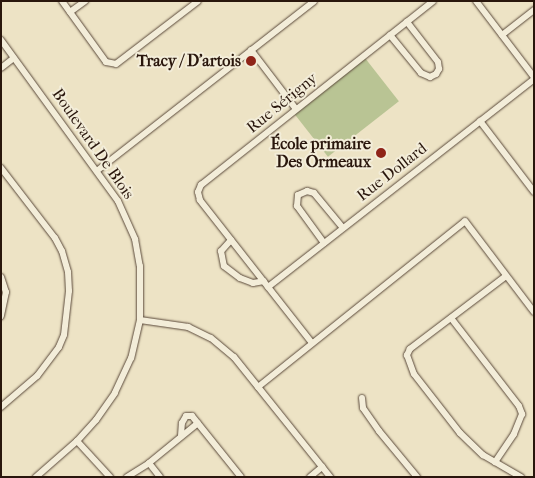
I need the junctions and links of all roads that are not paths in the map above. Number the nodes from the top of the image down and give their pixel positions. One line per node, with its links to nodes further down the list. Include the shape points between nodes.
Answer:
1 (62, 1): 8 (street)
2 (85, 1): 8 (street)
3 (198, 1): 8 (street, via 116,64 106,62)
4 (314, 1): 13 (street)
5 (433, 1): 9 (street, Rue Sérigny)
6 (476, 1): 11 (street)
7 (534, 10): 11 (street)
8 (70, 12)
9 (407, 22): 10 (street, Rue Sérigny); 10 (street, via 438,62 436,74 430,77 421,73)
10 (390, 34): 17 (street, Rue Sérigny)
11 (502, 35): 16 (street)
12 (1, 40): 14 (street, Boulevard De Blois)
13 (251, 50): 17 (street); 20 (street)
14 (14, 58): 15 (street); 20 (street, Boulevard De Blois)
15 (1, 68)
16 (534, 78): 18 (street, Rue Dollard)
17 (296, 109): 23 (street, Rue Sérigny, via 201,186 198,192 200,200)
18 (480, 121): 21 (street); 22 (street, Rue Dollard)
19 (1, 168): 35 (street, via 55,238 68,272 69,291 60,347 37,376)
20 (98, 170): 31 (street, Boulevard De Blois, via 136,239 140,266)
21 (534, 192)
22 (343, 228): 24 (street, Rue Dollard); 24 (street, via 314,192 298,195 297,206)
23 (231, 240): 27 (street, Rue Sérigny); 27 (street, via 221,251 224,266 240,278)
24 (324, 243): 27 (street, Rue Dollard)
25 (506, 276): 28 (street); 30 (street); 32 (street, via 465,222)
26 (1, 277): 29 (street, via 6,292)
27 (266, 284): 32 (street, Rue Sérigny)
28 (534, 312)
29 (1, 316)
30 (451, 318): 40 (street, via 522,414 514,434); 40 (street, via 410,349 407,355 409,366 460,433)
31 (140, 320): 33 (street, via 188,327 211,338 234,357); 38 (street, Boulevard De Blois, via 132,358 115,393)
32 (312, 343): 33 (street)
33 (258, 387): 41 (street)
34 (362, 398): 49 (street, via 363,408)
35 (1, 407)
36 (198, 423): 37 (street); 37 (street, via 192,416 186,416); 46 (street)
37 (181, 436): 39 (street)
38 (77, 441): 42 (street, Boulevard De Blois); 43 (street)
39 (149, 462): 44 (street); 45 (street)
40 (495, 462): 50 (street)
41 (322, 467): 47 (street); 48 (street)
42 (36, 477)
43 (110, 477)
44 (127, 477)
45 (160, 477)
46 (241, 477)
47 (310, 477)
48 (330, 477)
49 (417, 477)
50 (521, 477)

